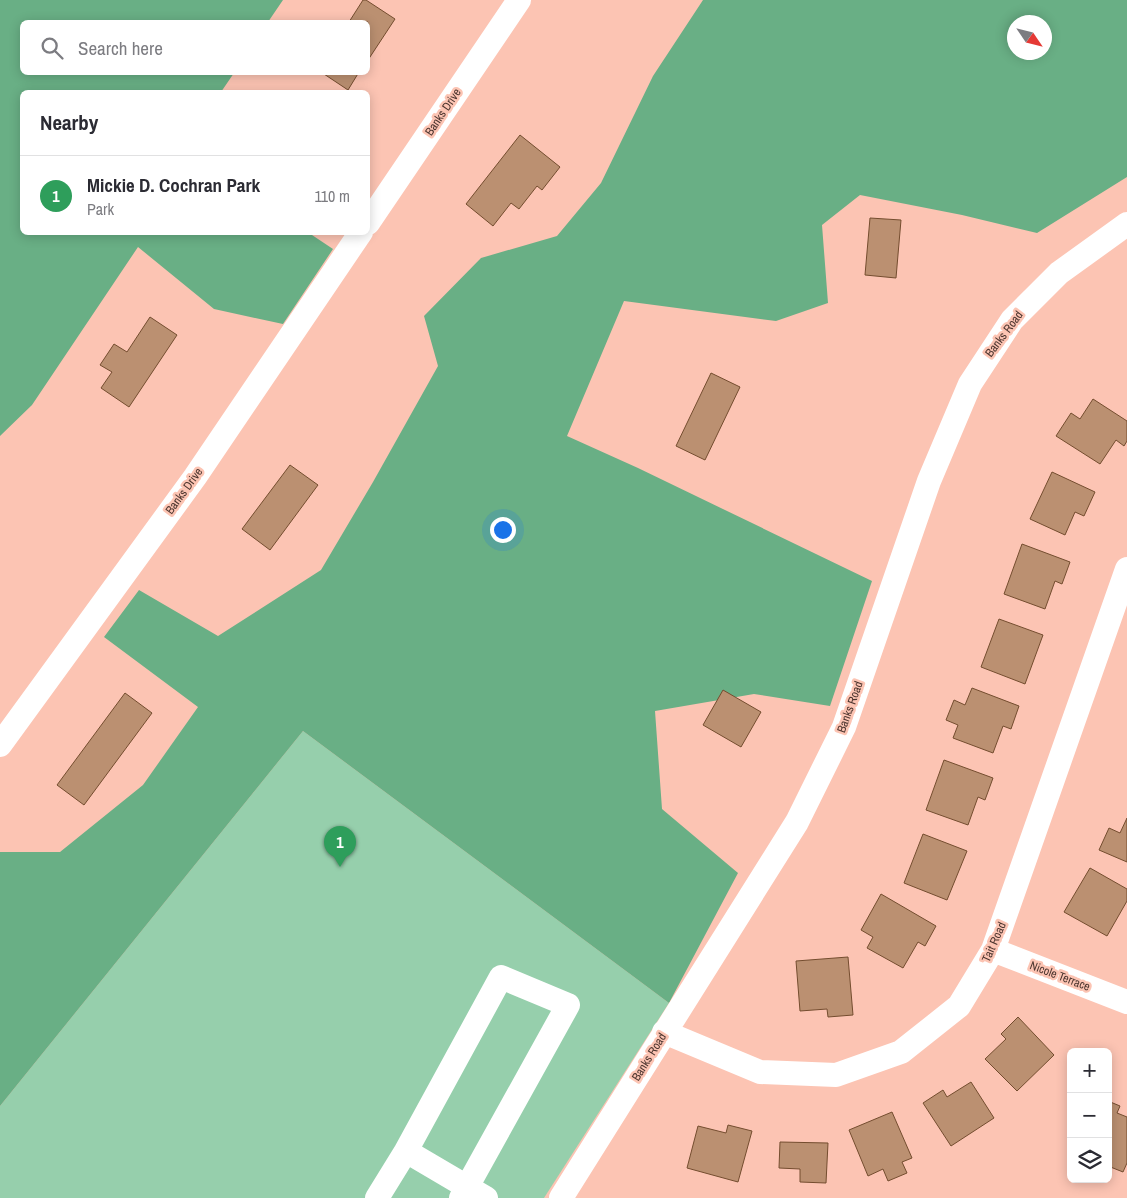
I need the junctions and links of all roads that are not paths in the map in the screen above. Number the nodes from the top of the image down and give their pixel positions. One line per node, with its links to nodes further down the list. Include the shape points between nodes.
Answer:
1 (519, 0): 2 (street, Banks Drive)
2 (370, 220)
3 (1127, 224): 9 (street, Banks Road, via 1059,273 1012,320 970,384 929,481 844,727 796,822)
4 (359, 235): 6 (street, Banks Drive, via 195,477)
5 (1127, 569): 7 (street, Tait Road)
6 (0, 745)
7 (993, 950): 8 (street, Nicole Terrace); 9 (street, Tait Road, via 959,1006 901,1052 836,1075 760,1072)
8 (1127, 1002)
9 (664, 1032): 13 (street, Banks Road)
10 (406, 1151): 11 (street); 11 (street, via 501,977 568,1005); 12 (street)
11 (471, 1194)
12 (377, 1198)
13 (561, 1198)

